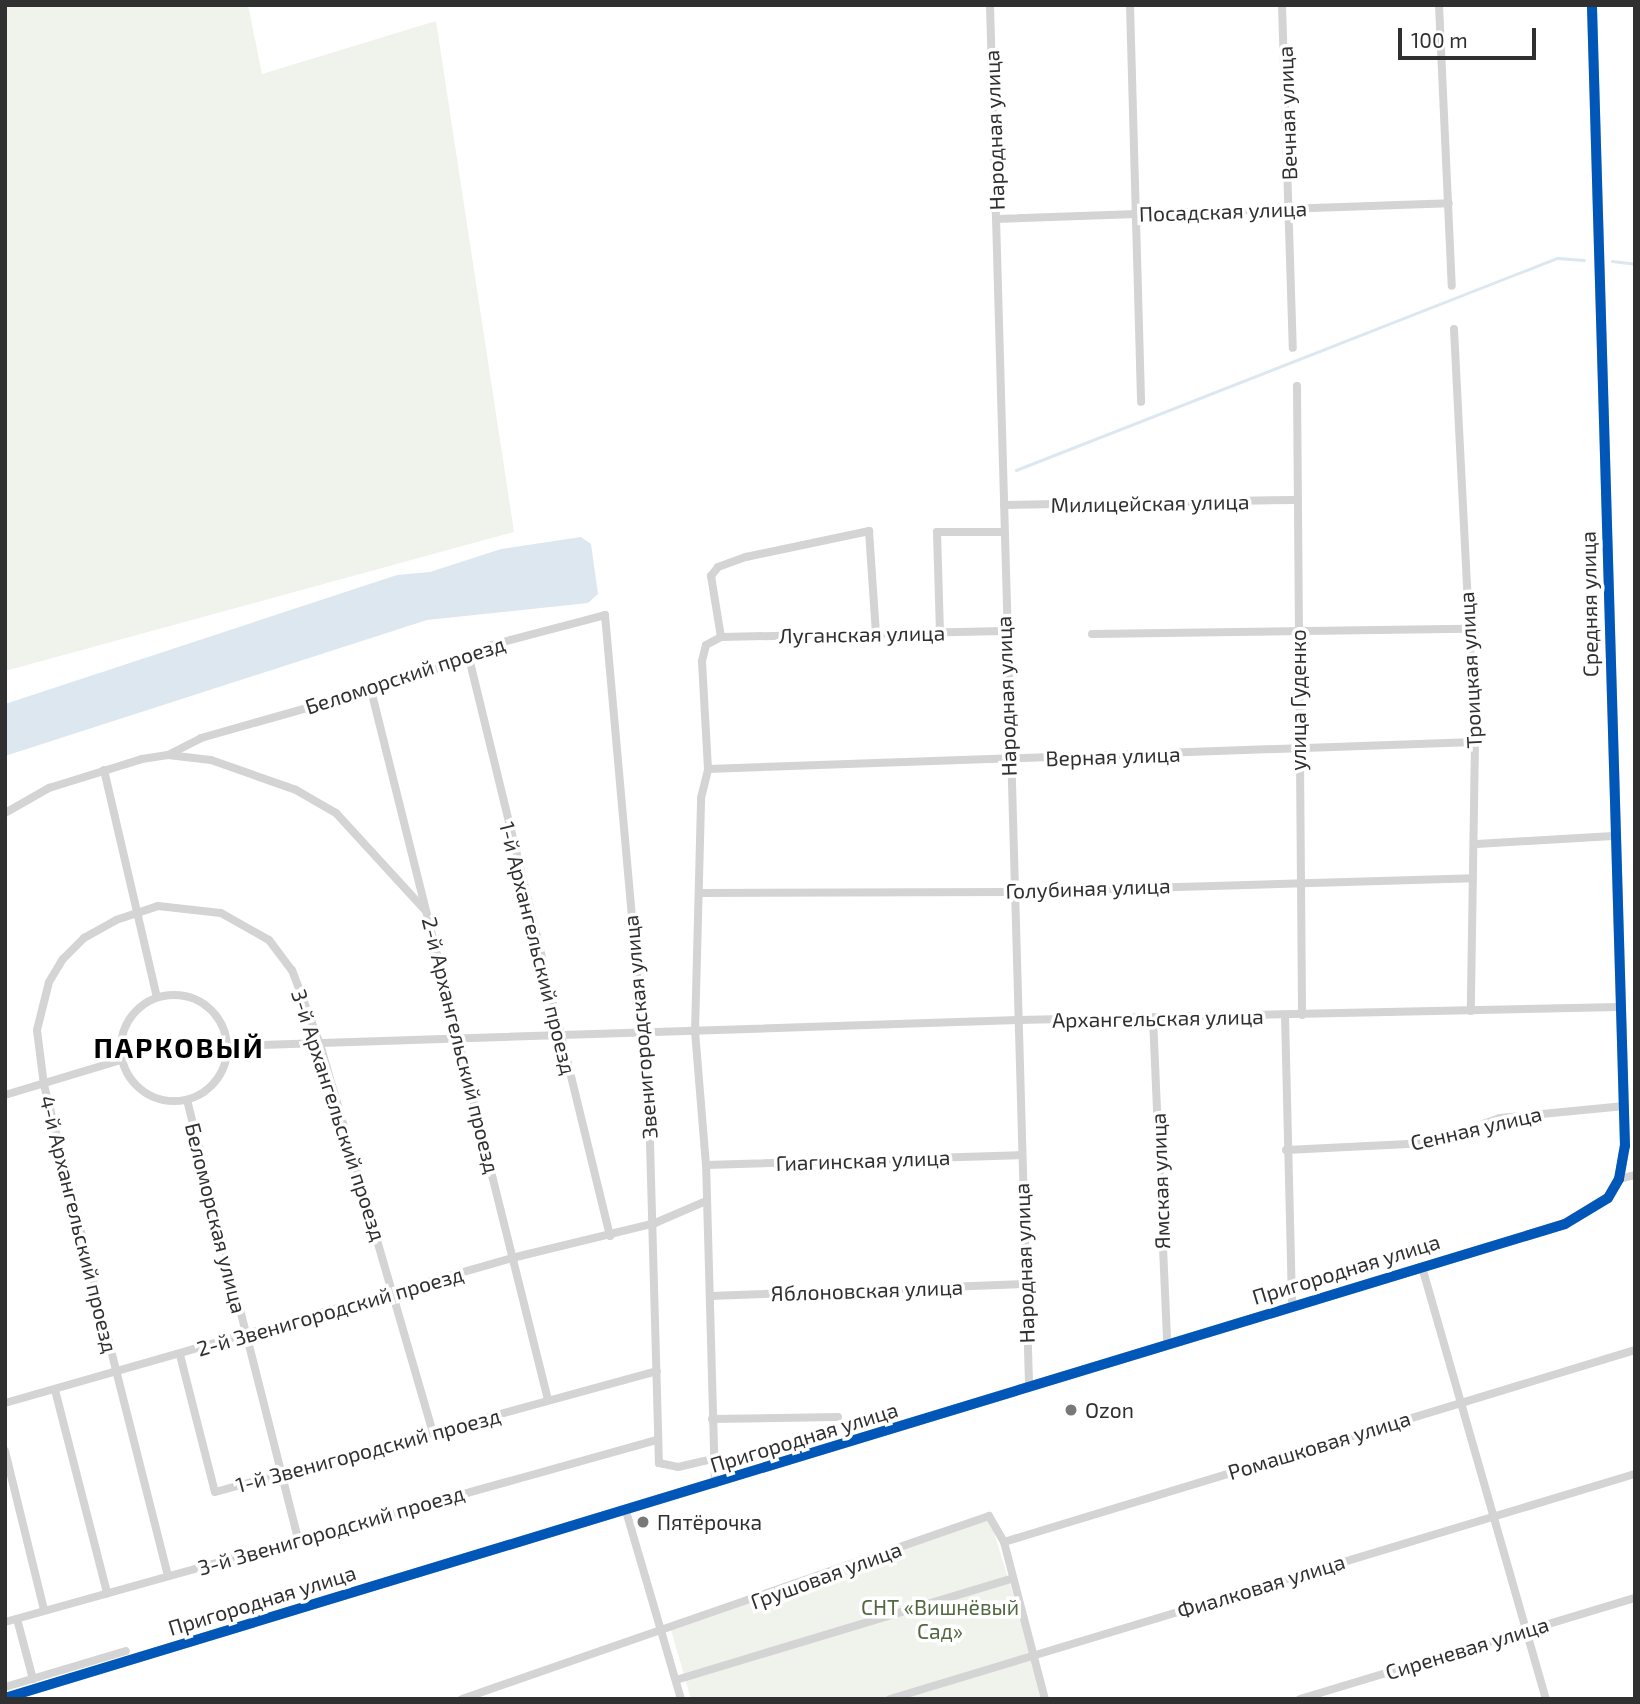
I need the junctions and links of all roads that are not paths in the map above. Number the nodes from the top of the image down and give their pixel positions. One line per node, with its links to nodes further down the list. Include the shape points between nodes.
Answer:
1 (990, 5): 9 (street, Народная улица)
2 (1130, 5): 8 (street)
3 (1282, 5): 7 (street, Вечная улица)
4 (1439, 5): 6 (street)
5 (1592, 5): 35 (street, Средняя улица)
6 (1449, 203): 7 (street, Посадская улица); 10 (street)
7 (1290, 209): 8 (street, Посадская улица); 12 (street, Вечная улица)
8 (1135, 214): 9 (street, Посадская улица); 14 (street)
9 (996, 219): 16 (street, Народная улица)
10 (1452, 286)
11 (1454, 329): 19 (street, Троицкая улица)
12 (1293, 348)
13 (1297, 386): 15 (street, улица Гуденко)
14 (1141, 402)
15 (1296, 500): 16 (street, Милицейская улица); 21 (street, улица Гуденко)
16 (1004, 505): 17 (street, Народная улица)
17 (1003, 532): 20 (street, Народная улица); 22 (street, via 941,529 935,536)
18 (605, 615): 26 (street, Беломорский проезд, via 488,646); 51 (street, Звенигородская улица)
19 (1467, 629): 21 (street); 28 (street, Троицкая улица)
20 (1004, 631): 22 (street, Луганская улица); 31 (street, Народная улица)
21 (1298, 631): 24 (street); 29 (street, улица Гуденко)
22 (940, 633): 23 (street, Луганская улица)
23 (876, 634): 25 (street, Луганская улица); 25 (street, via 869,531 719,567 711,576)
24 (1092, 634)
25 (721, 637): 32 (street, via 706,645 702,661)
26 (469, 658): 27 (street, Беломорский проезд); 52 (street, 1-й Архангельский проезд)
27 (371, 690): 30 (street, Беломорский проезд, via 201,738); 42 (street, 2-й Архангельский проезд)
28 (1475, 742): 29 (street, Верная улица); 36 (street, Троицкая улица)
29 (1296, 751): 31 (street, Верная улица); 38 (street, улица Гуденко)
30 (168, 755): 33 (street, Беломорский проезд); 42 (street, Беломорский проезд, via 211,760 296,790 336,813)
31 (1009, 759): 32 (street, Верная улица); 39 (street, Народная улица)
32 (708, 769): 40 (street, via 701,798)
33 (104, 770): 34 (street, Беломорский проезд); 41 (street)
34 (6, 811)
35 (1613, 836): 36 (street); 44 (street, Средняя улица)
36 (1477, 844): 37 (street, Троицкая улица)
37 (1474, 878): 38 (street, Голубиная улица); 45 (street, Троицкая улица)
38 (1303, 880): 39 (street, Голубиная улица); 46 (street, улица Гуденко)
39 (1011, 892): 40 (street, Голубиная улица); 49 (street, Народная улица)
40 (702, 893): 50 (street)
41 (136, 910): 43 (street); 54 (street, 3-й Архангельский проезд, via 198,908 221,913 269,940 292,970); 57 (street, 4-й Архангельский проезд, via 84,938 49,982 37,1030)
42 (427, 913): 53 (street, 2-й Архангельский проезд)
43 (157, 997): 55 (street, via 199,1001 220,1020); 56 (street, via 127,1022)
44 (1620, 1007): 45 (street, Архангельская улица); 60 (street, Средняя улица)
45 (1471, 1011): 46 (street, Архангельская улица)
46 (1303, 1015): 47 (street, Архангельская улица)
47 (1285, 1016): 48 (street, Архангельская улица); 61 (street)
48 (1153, 1018): 49 (street, Архангельская улица); 77 (street, Ямская улица)
49 (1018, 1020): 50 (street, Архангельская улица); 62 (street, Народная улица)
50 (695, 1031): 51 (street, Архангельская улица); 63 (street)
51 (640, 1033): 52 (street); 68 (street, Звенигородская улица)
52 (560, 1037): 53 (street); 69 (street, 1-й Архангельский проезд, via 600,1177)
53 (458, 1041): 54 (street); 70 (street, 2-й Архангельский проезд)
54 (320, 1044): 55 (street); 73 (street, 3-й Архангельский проезд)
55 (232, 1046): 59 (street, Беломорская улица, via 212,1086)
56 (121, 1060): 57 (street); 59 (street, Беломорская улица, via 139,1089 161,1100)
57 (44, 1085): 58 (street); 81 (street, 4-й Архангельский проезд)
58 (5, 1095)
59 (187, 1100): 76 (street, Беломорская улица)
60 (1624, 1106): 61 (street, Сенная улица, via 1500,1118 1429,1143); 65 (street, Средняя улица)
61 (1286, 1150): 75 (street)
62 (1021, 1155): 63 (street, Гиагинская улица); 72 (street, Народная улица)
63 (706, 1165): 67 (street)
64 (1635, 1175): 65 (street)
65 (1619, 1179): 66 (street, Средняя улица)
66 (1608, 1198): 71 (street, Пригородная улица, via 1565,1224)
67 (706, 1201): 68 (street, 2-й Звенигородский проезд); 74 (street)
68 (655, 1223): 69 (street, 2-й Звенигородский проезд); 80 (street, Звенигородская улица)
69 (610, 1236): 70 (street, 2-й Звенигородский проезд)
70 (516, 1257): 73 (street, 2-й Звенигородский проезд); 84 (street, 2-й Архангельский проезд)
71 (1422, 1267): 75 (street, Пригородная улица); 85 (street)
72 (1023, 1284): 74 (street, Яблоновская улица); 82 (street, Народная улица)
73 (394, 1293): 76 (street, 2-й Звенигородский проезд); 89 (street, 3-й Архангельский проезд)
74 (710, 1296): 88 (street)
75 (1292, 1305): 77 (street, Пригородная улица)
76 (245, 1335): 79 (street, 2-й Звенигородский проезд); 93 (street, Беломорская улица)
77 (1167, 1344): 82 (street, Пригородная улица)
78 (1635, 1350): 85 (street, Ромашковая улица)
79 (180, 1355): 81 (street, 2-й Звенигородский проезд); 93 (street, 1-й Звенигородский проезд, via 215,1492)
80 (657, 1371): 84 (street, 1-й Звенигородский проезд); 90 (street, Звенигородская улица)
81 (117, 1373): 83 (street, 2-й Звенигородский проезд); 100 (street, 4-й Архангельский проезд)
82 (1029, 1387): 95 (street, Пригородная улица)
83 (55, 1390): 86 (street, 2-й Звенигородский проезд); 102 (street)
84 (548, 1400): 89 (street, 1-й Звенигородский проезд)
85 (1459, 1402): 97 (street); 99 (street, Ромашковая улица)
86 (5, 1404)
87 (838, 1417): 88 (street)
88 (712, 1419): 92 (street)
89 (433, 1433): 93 (street, 1-й Звенигородский проезд)
90 (657, 1440): 92 (street, via 659,1462 678,1467); 98 (street, 3-й Звенигородский проезд)
91 (5, 1451): 104 (street)
92 (712, 1459): 95 (street)
93 (282, 1473): 98 (street, Беломорская улица)
94 (1635, 1475): 97 (street, Фиалковая улица)
95 (715, 1484): 96 (street, Пригородная улица)
96 (626, 1511): 108 (street); 114 (street, Пригородная улица)
97 (1490, 1518): 107 (street); 110 (street, Фиалковая улица)
98 (298, 1538): 100 (street, 3-й Звенигородский проезд)
99 (1004, 1542): 101 (street); 108 (street, Грушовая улица, via 989,1516)
100 (168, 1576): 102 (street, 3-й Звенигородский проезд)
101 (1012, 1579): 110 (street); 112 (street)
102 (107, 1593): 104 (street, 3-й Звенигородский проезд)
103 (1635, 1598): 107 (street, Сиреневая улица)
104 (44, 1610): 105 (street, 3-й Звенигородский проезд)
105 (17, 1619): 106 (street, 3-й Звенигородский проезд); 111 (street)
106 (5, 1622)
107 (1524, 1631): 119 (street, Сиреневая улица); 120 (street)
108 (663, 1633): 112 (street); 115 (street, Грушовая улица)
109 (126, 1651): 111 (street)
110 (1033, 1654): 117 (street, Фиалковая улица); 118 (street)
111 (33, 1679): 113 (street)
112 (676, 1680): 116 (street)
113 (5, 1687)
114 (5, 1698)
115 (462, 1699)
116 (681, 1699)
117 (890, 1699)
118 (1045, 1699)
119 (1300, 1699)
120 (1546, 1699)

